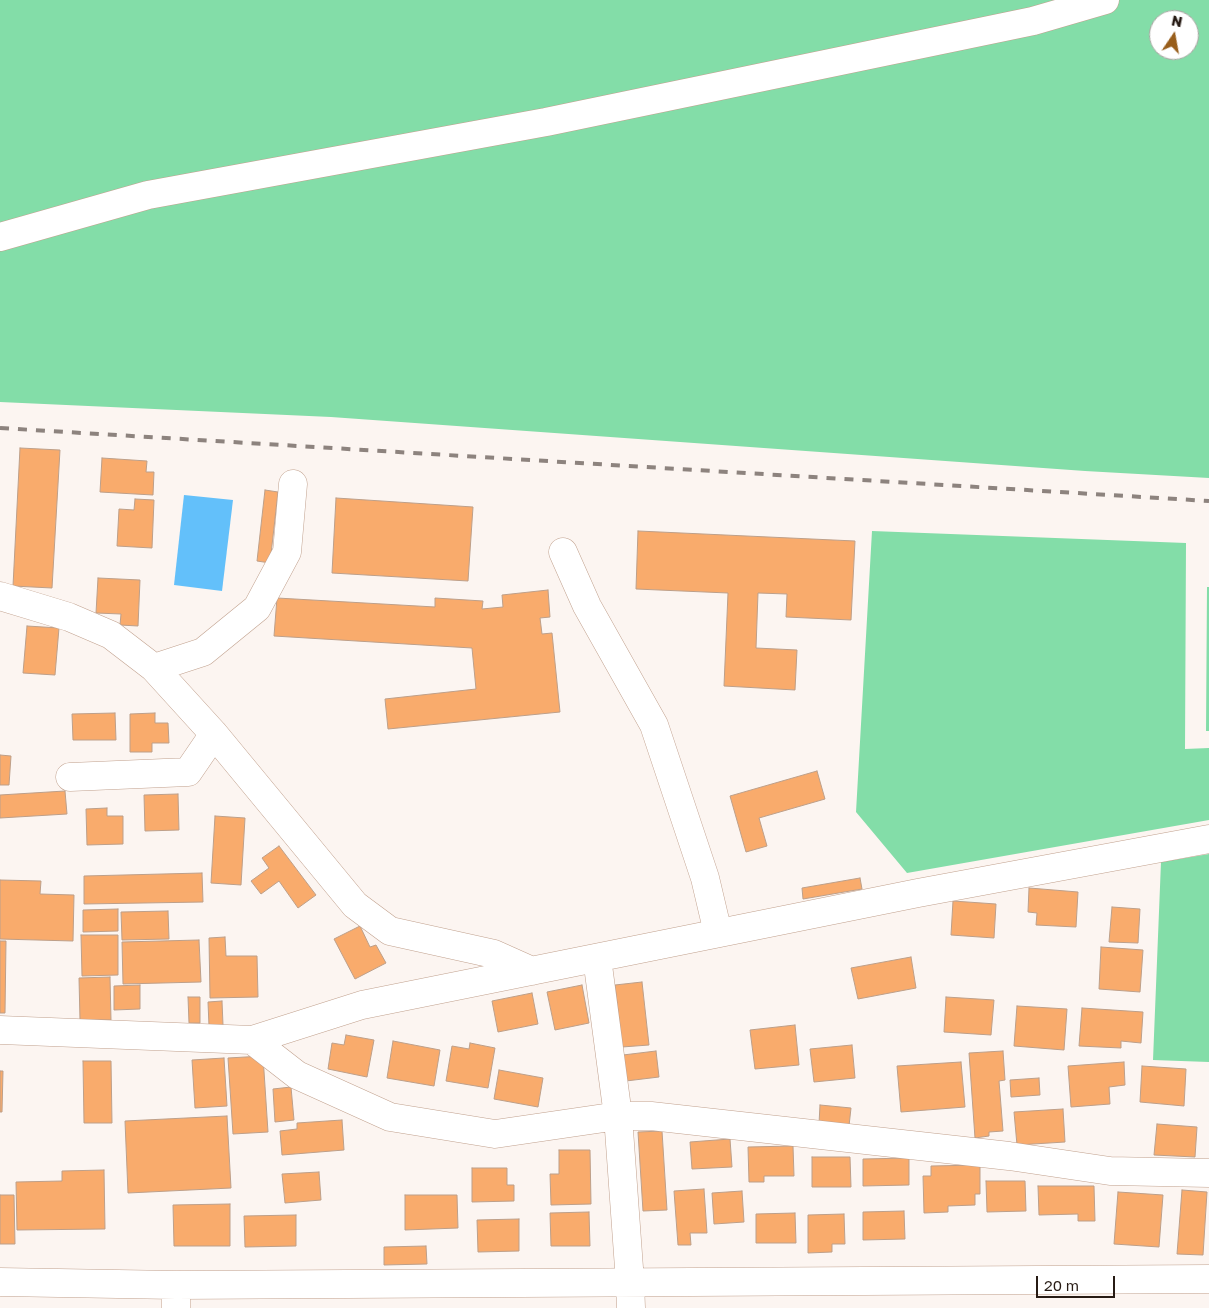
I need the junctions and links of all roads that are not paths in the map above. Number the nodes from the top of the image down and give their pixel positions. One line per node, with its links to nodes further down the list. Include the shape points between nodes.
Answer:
1 (1105, 0): 2 (street, via 1033,21 546,122 148,196)
2 (0, 237)
3 (293, 484): 6 (street, via 287,552 257,608 203,652)
4 (563, 552): 10 (street, via 587,606 654,725 705,878)
5 (0, 596): 6 (street, via 69,617 111,635)
6 (154, 668): 7 (street)
7 (214, 734): 8 (street, via 188,772); 12 (street, via 355,905 390,932 494,954)
8 (70, 777)
9 (1209, 839): 10 (street)
10 (718, 933): 11 (street)
11 (597, 958): 12 (street); 15 (street)
12 (532, 971): 14 (street, via 362,1006)
13 (0, 1030): 14 (street)
14 (252, 1040): 15 (street, via 297,1076 390,1117 495,1134)
15 (618, 1116): 16 (street, via 650,1116 1009,1156 1110,1171); 19 (street)
16 (1209, 1173)
17 (1209, 1279): 19 (street)
18 (0, 1282): 20 (street)
19 (631, 1295): 20 (street)
20 (176, 1296)

